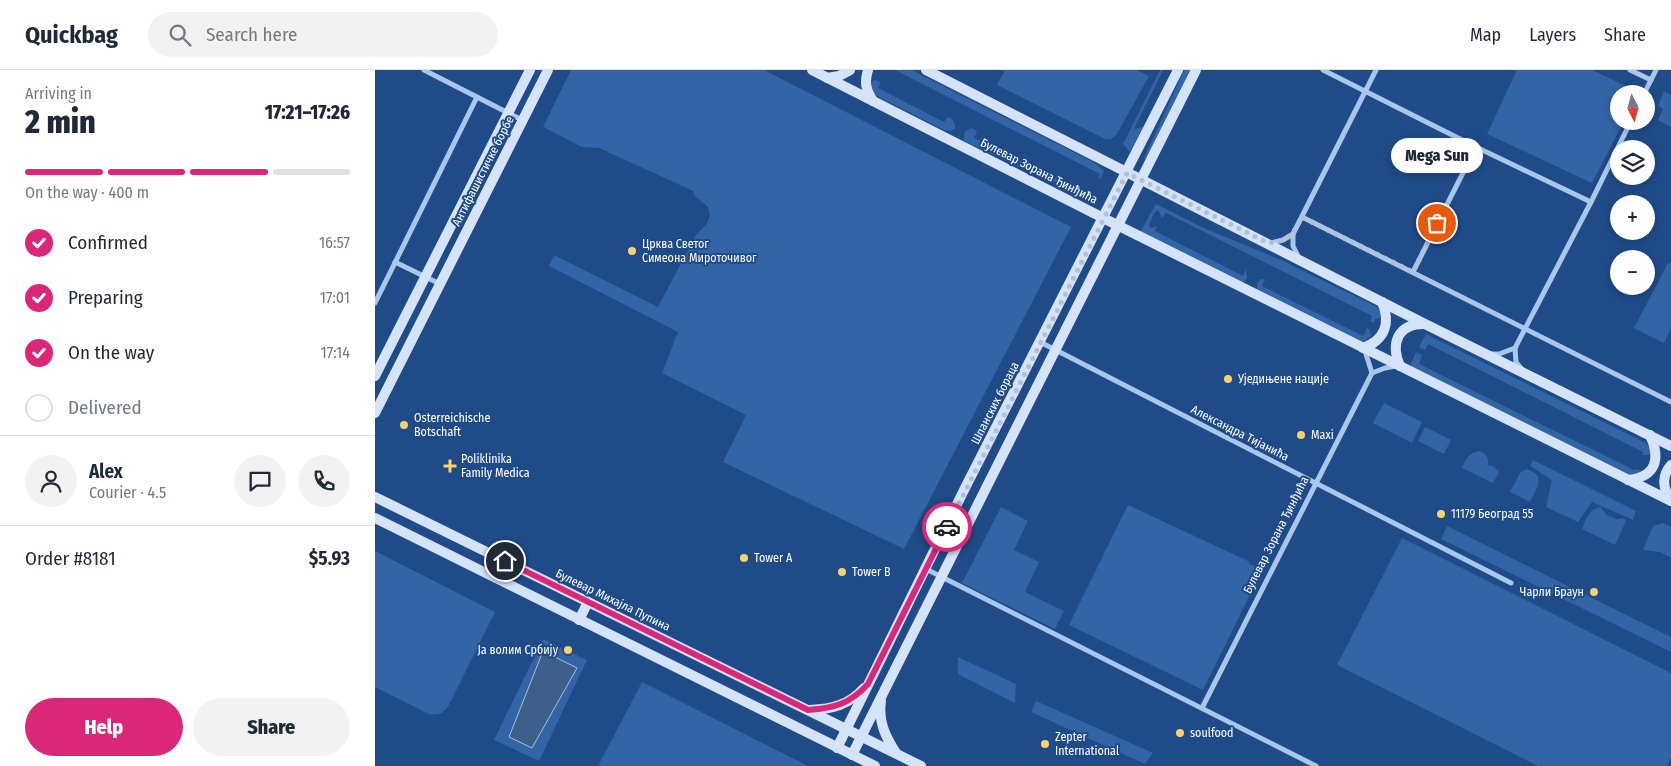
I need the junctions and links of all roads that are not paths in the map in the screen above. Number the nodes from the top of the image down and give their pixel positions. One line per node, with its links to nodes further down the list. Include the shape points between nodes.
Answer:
1 (424, 70): 18 (street)
2 (530, 70): 20 (street, Антифашистичке борбе)
3 (548, 70): 21 (street, Антифашистичке борбе)
4 (812, 70): 14 (street, Булевар Зорана Ђинђића)
5 (850, 70): 14 (street)
6 (868, 70): 19 (street, via 864,81)
7 (926, 70): 24 (street)
8 (1178, 70): 24 (street, Шпанских бораца)
9 (1196, 70): 25 (street)
10 (1323, 70): 17 (street)
11 (1376, 70): 17 (street)
12 (1630, 70): 15 (street)
13 (1656, 70): 15 (street)
14 (827, 78): 19 (street, Булевар Зорана Ђинђића)
15 (1651, 80): 16 (street)
16 (1648, 85)
17 (1366, 91): 23 (street); 27 (street)
18 (477, 97): 20 (street); 33 (street)
19 (873, 101): 28 (street, Булевар Зорана Ђинђића)
20 (508, 113): 21 (street); 35 (street, Антифашистичке борбе)
21 (523, 120): 36 (street, Антифашистичке борбе)
22 (1627, 130): 26 (street)
23 (1476, 147): 26 (street); 34 (street)
24 (1127, 173): 25 (street); 28 (street, Шпанских бораца)
25 (1140, 180): 29 (street); 31 (street)
26 (1591, 202): 40 (street)
27 (1302, 217): 30 (street); 34 (street)
28 (1103, 218): 29 (street, Булевар Зорана Ђинђића); 41 (street, Шпанских бораца)
29 (1117, 225): 42 (street, Булевар Зорана Ђинђића); 44 (street)
30 (1293, 234): 31 (street); 32 (street, via 1293,246)
31 (1268, 243): 32 (street)
32 (1301, 260): 37 (street)
33 (395, 262): 35 (street); 38 (street)
34 (1413, 272): 40 (street)
35 (425, 277): 36 (street); 49 (street, Антифашистичке борбе)
36 (440, 284): 51 (street, Антифашистичке борбе)
37 (1382, 302): 39 (street); 42 (street, via 1387,326 1377,341)
38 (375, 303)
39 (1425, 324): 45 (street); 46 (street, via 1414,324 1399,335 1395,349)
40 (1525, 328): 43 (street); 50 (street)
41 (1040, 342): 44 (street, Александра Тијанића); 60 (street, Шпанских бораца)
42 (1363, 348): 46 (street, Булевар Зорана Ђинђића); 47 (street)
43 (1515, 348): 45 (street, via 1499,354); 48 (street, via 1516,362)
44 (1055, 350): 56 (street, Александра Тијанића); 61 (street)
45 (1487, 353): 48 (street)
46 (1400, 366): 47 (street); 55 (street, Булевар Зорана Ђинђића)
47 (1372, 372): 56 (street, Булевар Зорана Ђинђића)
48 (1525, 373): 52 (street)
49 (375, 376)
50 (1671, 402)
51 (375, 413)
52 (1650, 435): 53 (street); 55 (street, via 1656,450 1653,468 1638,479)
53 (1671, 446)
54 (1671, 465): 58 (street, via 1664,480 1666,494)
55 (1628, 480): 58 (street, Булевар Зорана Ђинђића)
56 (1316, 483): 62 (street, Александра Тијанића); 67 (street, Булевар Зорана Ђинђића)
57 (375, 497): 63 (street, Булевар Михајла Пупина)
58 (1671, 501)
59 (375, 518): 64 (street)
60 (926, 569): 61 (street); 65 (street, Шпанских бораца)
61 (941, 577): 66 (street); 67 (street)
62 (1511, 582)
63 (588, 602): 64 (street); 68 (street, Булевар Михајла Пупина)
64 (579, 620): 71 (street)
65 (868, 684): 68 (street, via 846,702 829,709); 69 (street, Шпанских бораца)
66 (883, 692): 70 (street); 72 (street, via 882,727)
67 (1202, 708): 76 (street)
68 (808, 710): 69 (street, Булевар Михајла Пупина)
69 (846, 729): 70 (street, Булевар Михајла Пупина); 71 (street, Шпанских бораца)
70 (861, 736): 72 (street, Булевар Михајла Пупина); 73 (street)
71 (837, 748): 73 (street)
72 (896, 754): 75 (street, Булевар Михајла Пупина)
73 (852, 755): 74 (street)
74 (875, 766)
75 (921, 766)
76 (1316, 766)

